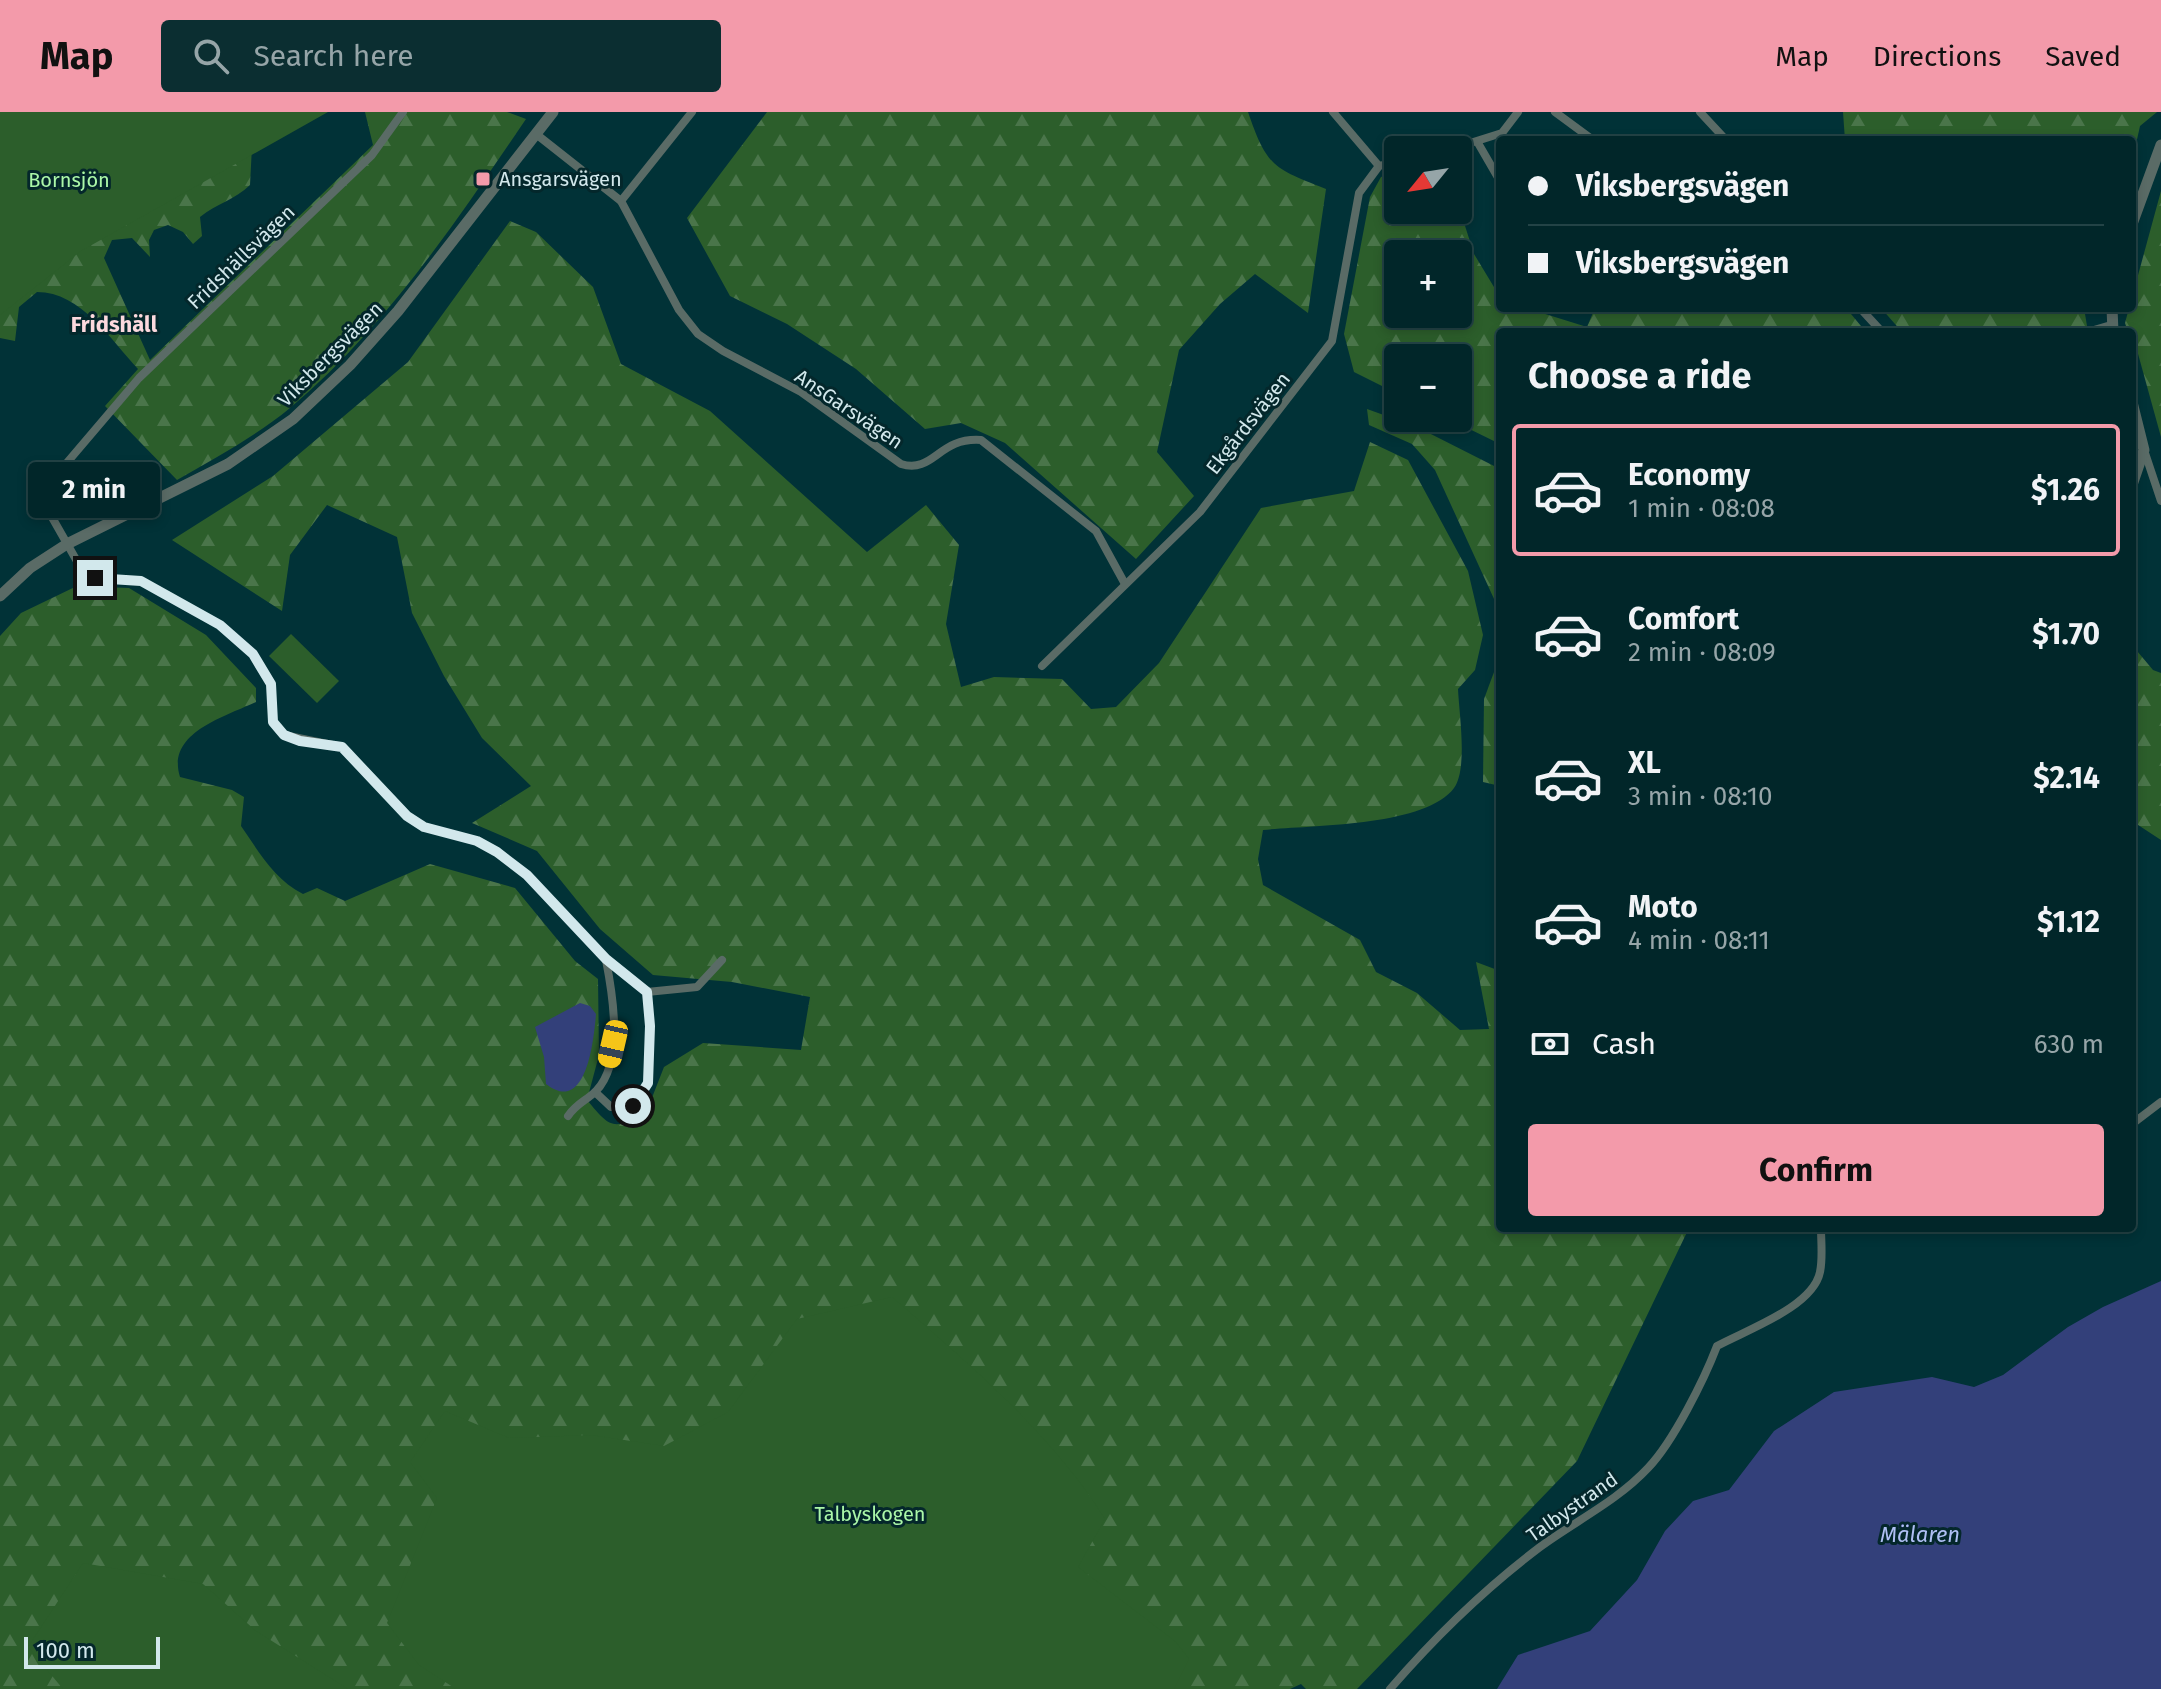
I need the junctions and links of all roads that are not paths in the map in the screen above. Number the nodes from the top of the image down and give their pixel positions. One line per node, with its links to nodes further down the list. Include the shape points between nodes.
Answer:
1 (403, 112): 25 (street, Fridshällsvägen, via 372,155 139,378 59,472 45,505)
2 (553, 112): 8 (street, Viksbergsvägen)
3 (692, 112): 17 (street)
4 (1333, 112): 15 (street)
5 (1518, 112): 11 (street, via 1502,133)
6 (1555, 112): 9 (street)
7 (1700, 112): 10 (street)
8 (536, 134): 17 (street, AnsGarsvägen); 25 (street, Viksbergsvägen, via 398,311 293,419 228,464)
9 (1588, 136)
10 (1722, 136)
11 (1478, 143): 12 (street); 16 (street)
12 (1472, 144)
13 (2161, 145): 18 (street)
14 (1384, 165): 15 (street)
15 (1379, 166): 26 (street, Ekgårdsvägen, via 1359,193 1332,341 1200,512)
16 (1496, 174)
17 (621, 201): 26 (street, AnsGarsvägen, via 679,310 698,334 801,392 901,464 913,467 929,462 946,445 981,440 1096,531)
18 (2136, 213)
19 (1864, 312): 20 (street)
20 (1878, 328)
21 (2136, 418): 22 (street)
22 (2144, 450): 23 (street); 24 (street)
23 (2136, 473)
24 (2161, 501)
25 (67, 544): 27 (street, Viksbergsvägen); 29 (street, via 82,570 95,578 141,581 220,625 253,654 271,684 273,722 284,735 342,747 407,816 497,852 527,875)
26 (1125, 584): 28 (street, Ekgårdsvägen)
27 (0, 596)
28 (1042, 666)
29 (606, 959): 31 (street); 32 (street, via 614,1002 613,1044)
30 (722, 960): 31 (street, via 697,987)
31 (647, 992): 32 (street, via 648,1083 633,1106 611,1107)
32 (595, 1092): 34 (street, via 578,1101)
33 (2161, 1102): 35 (street)
34 (568, 1116)
35 (2136, 1121)
36 (1821, 1232): 37 (street, Talbystrand, via 1820,1272 1813,1289 1769,1320 1717,1346 1651,1465 1624,1492 1540,1547 1495,1585)
37 (1390, 1689)

